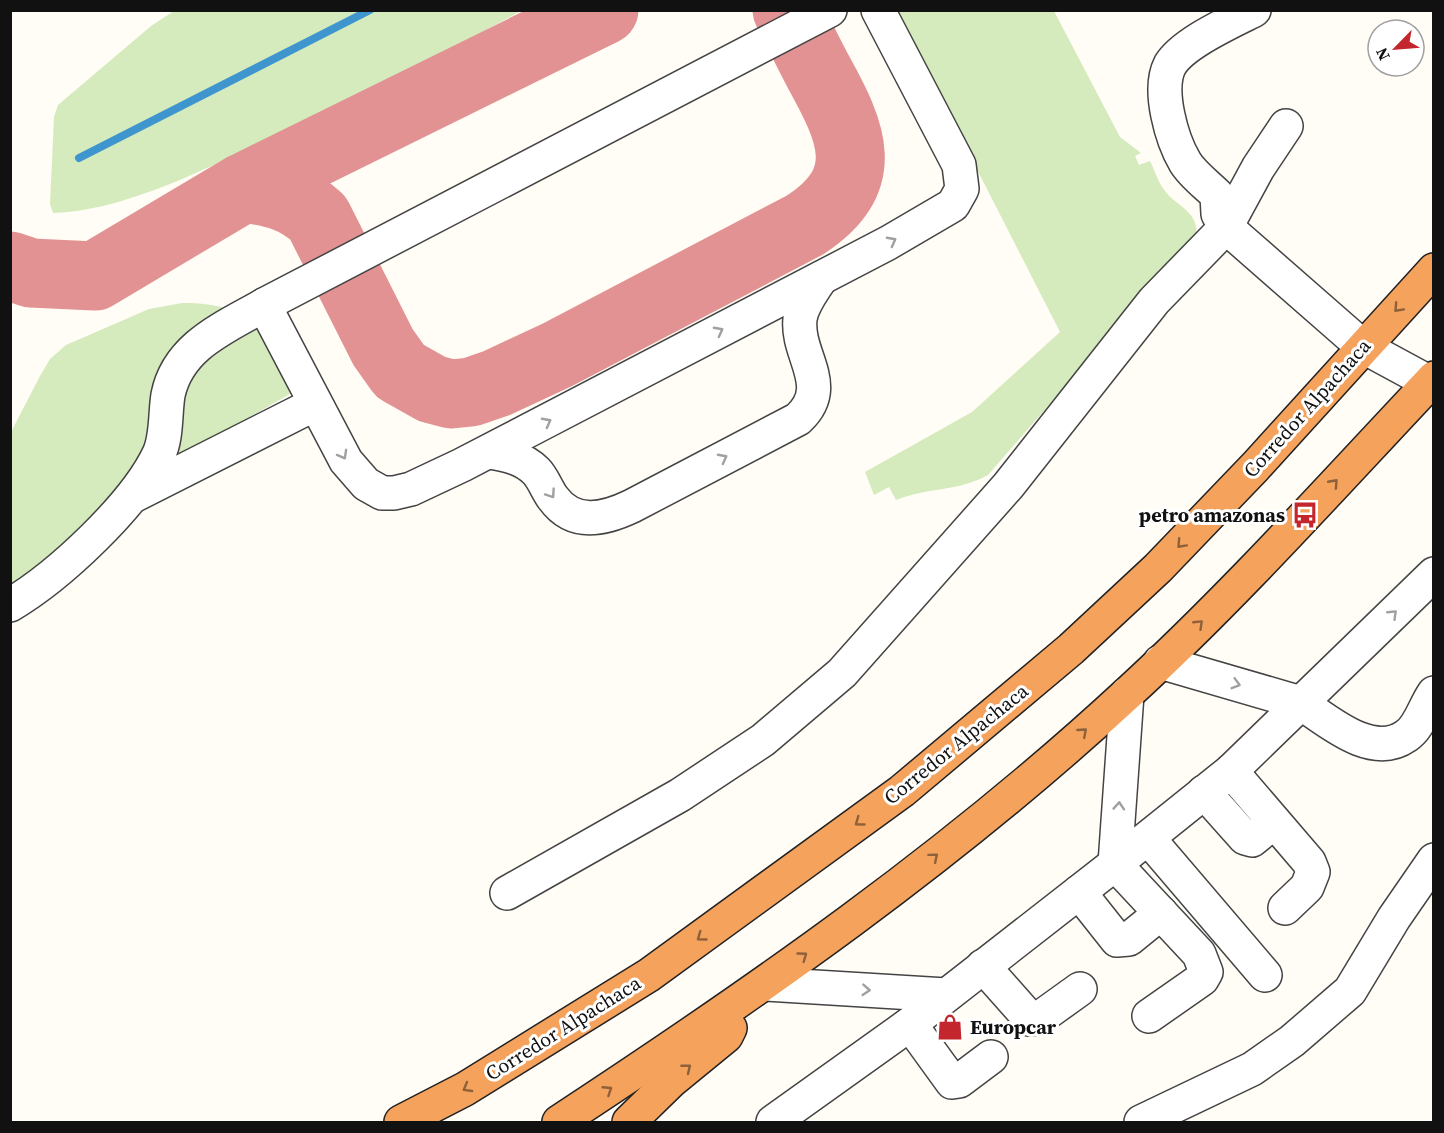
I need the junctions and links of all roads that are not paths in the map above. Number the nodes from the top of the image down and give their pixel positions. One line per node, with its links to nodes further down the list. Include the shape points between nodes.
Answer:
1 (830, 10): 8 (lane)
2 (878, 10): 7 (lane, one-way to 2, via 934,218 953,205 963,189 959,165)
3 (1254, 10): 5 (lane, via 1197,40 1170,65 1164,95 1170,124 1186,164 1217,195 1218,214)
4 (1286, 126): 5 (lane)
5 (1226, 227): 9 (lane); 27 (lane, via 1154,302 1008,486 842,673 763,740 689,789)
6 (1434, 270): 9 (highway, Corredor Alpachaca, one-way to 9)
7 (821, 278): 12 (lane, one-way to 7); 12 (lane, one-way to 7, via 525,462 537,472 563,509 593,519 632,506 798,419 806,412 814,381 800,333 800,319 803,306)
8 (264, 305): 11 (lane); 13 (lane, via 196,346 178,366 169,394 161,451)
9 (1362, 346): 10 (lane); 39 (highway, Corredor Alpachaca, one-way to 39, via 1255,467 1158,568 1071,649 902,791 649,975 465,1089)
10 (1433, 382): 16 (highway, one-way to 10)
11 (315, 404): 12 (lane, one-way to 12, via 356,475 382,494 411,489); 13 (lane)
12 (490, 452)
13 (135, 495): 15 (lane, via 71,558)
14 (1434, 574): 19 (lane, one-way to 14)
15 (10, 605)
16 (1160, 662): 18 (highway); 19 (lane, one-way to 19)
17 (1434, 693): 19 (lane, via 1416,727 1393,742 1351,737)
18 (1127, 694): 25 (lane, one-way to 18); 32 (highway, one-way to 18, via 889,895)
19 (1301, 703): 20 (lane)
20 (1231, 771): 21 (lane); 22 (lane)
21 (1204, 792): 22 (lane, via 1245,838 1252,840); 23 (lane)
22 (1274, 822): 28 (lane, via 1313,872 1307,887)
23 (1148, 838): 25 (lane); 31 (lane)
24 (1434, 860): 43 (lane, via 1350,991 1292,1041 1252,1069)
25 (1115, 864): 26 (lane); 29 (lane)
26 (1078, 892): 29 (lane, via 1117,940 1129,939); 30 (lane)
27 (507, 893)
28 (1285, 908)
29 (1161, 913): 36 (lane, via 1199,954 1206,972 1202,979)
30 (984, 966): 33 (lane, via 1030,1019 1041,1017); 34 (lane)
31 (1264, 975)
32 (766, 984): 34 (lane, one-way to 34); 35 (highway)
33 (1080, 989)
34 (946, 995): 37 (lane)
35 (732, 1008): 40 (highway, one-way to 35); 41 (highway, one-way to 35, via 726,1036 732,1024)
36 (1149, 1016)
37 (910, 1024): 38 (lane, via 952,1082 958,1082); 42 (lane)
38 (991, 1057)
39 (401, 1122)
40 (559, 1122)
41 (629, 1122)
42 (773, 1122)
43 (1141, 1122)

